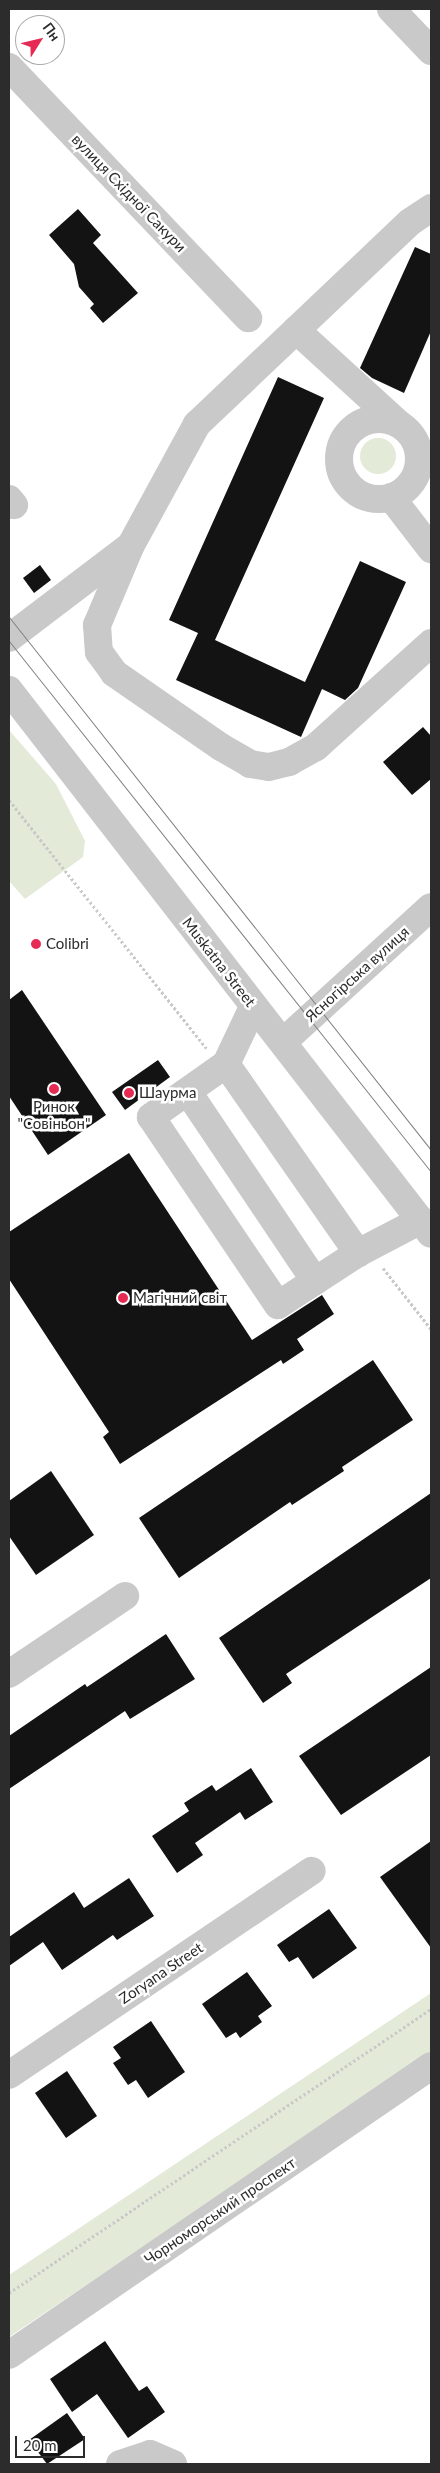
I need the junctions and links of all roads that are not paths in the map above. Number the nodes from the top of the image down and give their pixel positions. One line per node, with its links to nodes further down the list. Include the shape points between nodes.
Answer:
1 (391, 9): 2 (street)
2 (431, 51)
3 (9, 67): 5 (street, вулиця Східної Сакури)
4 (431, 208): 6 (street, via 410,222)
5 (248, 318)
6 (296, 330): 7 (street); 9 (street, via 197,424)
7 (399, 424): 8 (street, via 416,443 418,469 403,491); 8 (street, via 374,419 361,423 343,441 339,454 340,467 354,490 378,499)
8 (391, 497): 10 (street)
9 (130, 547): 11 (street); 12 (street, via 96,625 99,652 114,673 250,764 269,767 289,762 316,747)
10 (431, 549)
11 (9, 638)
12 (431, 643)
13 (9, 690): 15 (street, Muskatna Street)
14 (431, 906): 16 (street, Ясногірська вулиця)
15 (254, 1007): 16 (street, Muskatna Street); 17 (street)
16 (283, 1042): 19 (street, Muskatna Street)
17 (226, 1064): 18 (street); 20 (street)
18 (188, 1092): 21 (street); 21 (street, via 151,1117 278,1305)
19 (426, 1227): 20 (street)
20 (363, 1250): 21 (street)
21 (315, 1281)
22 (125, 1596): 23 (street)
23 (9, 1674)
24 (312, 1871): 26 (street, Zoryana Street)
25 (431, 2066): 27 (street, Чорноморський проспект)
26 (9, 2075)
27 (9, 2356)
28 (120, 2464): 29 (street, via 150,2454)
29 (173, 2464)

